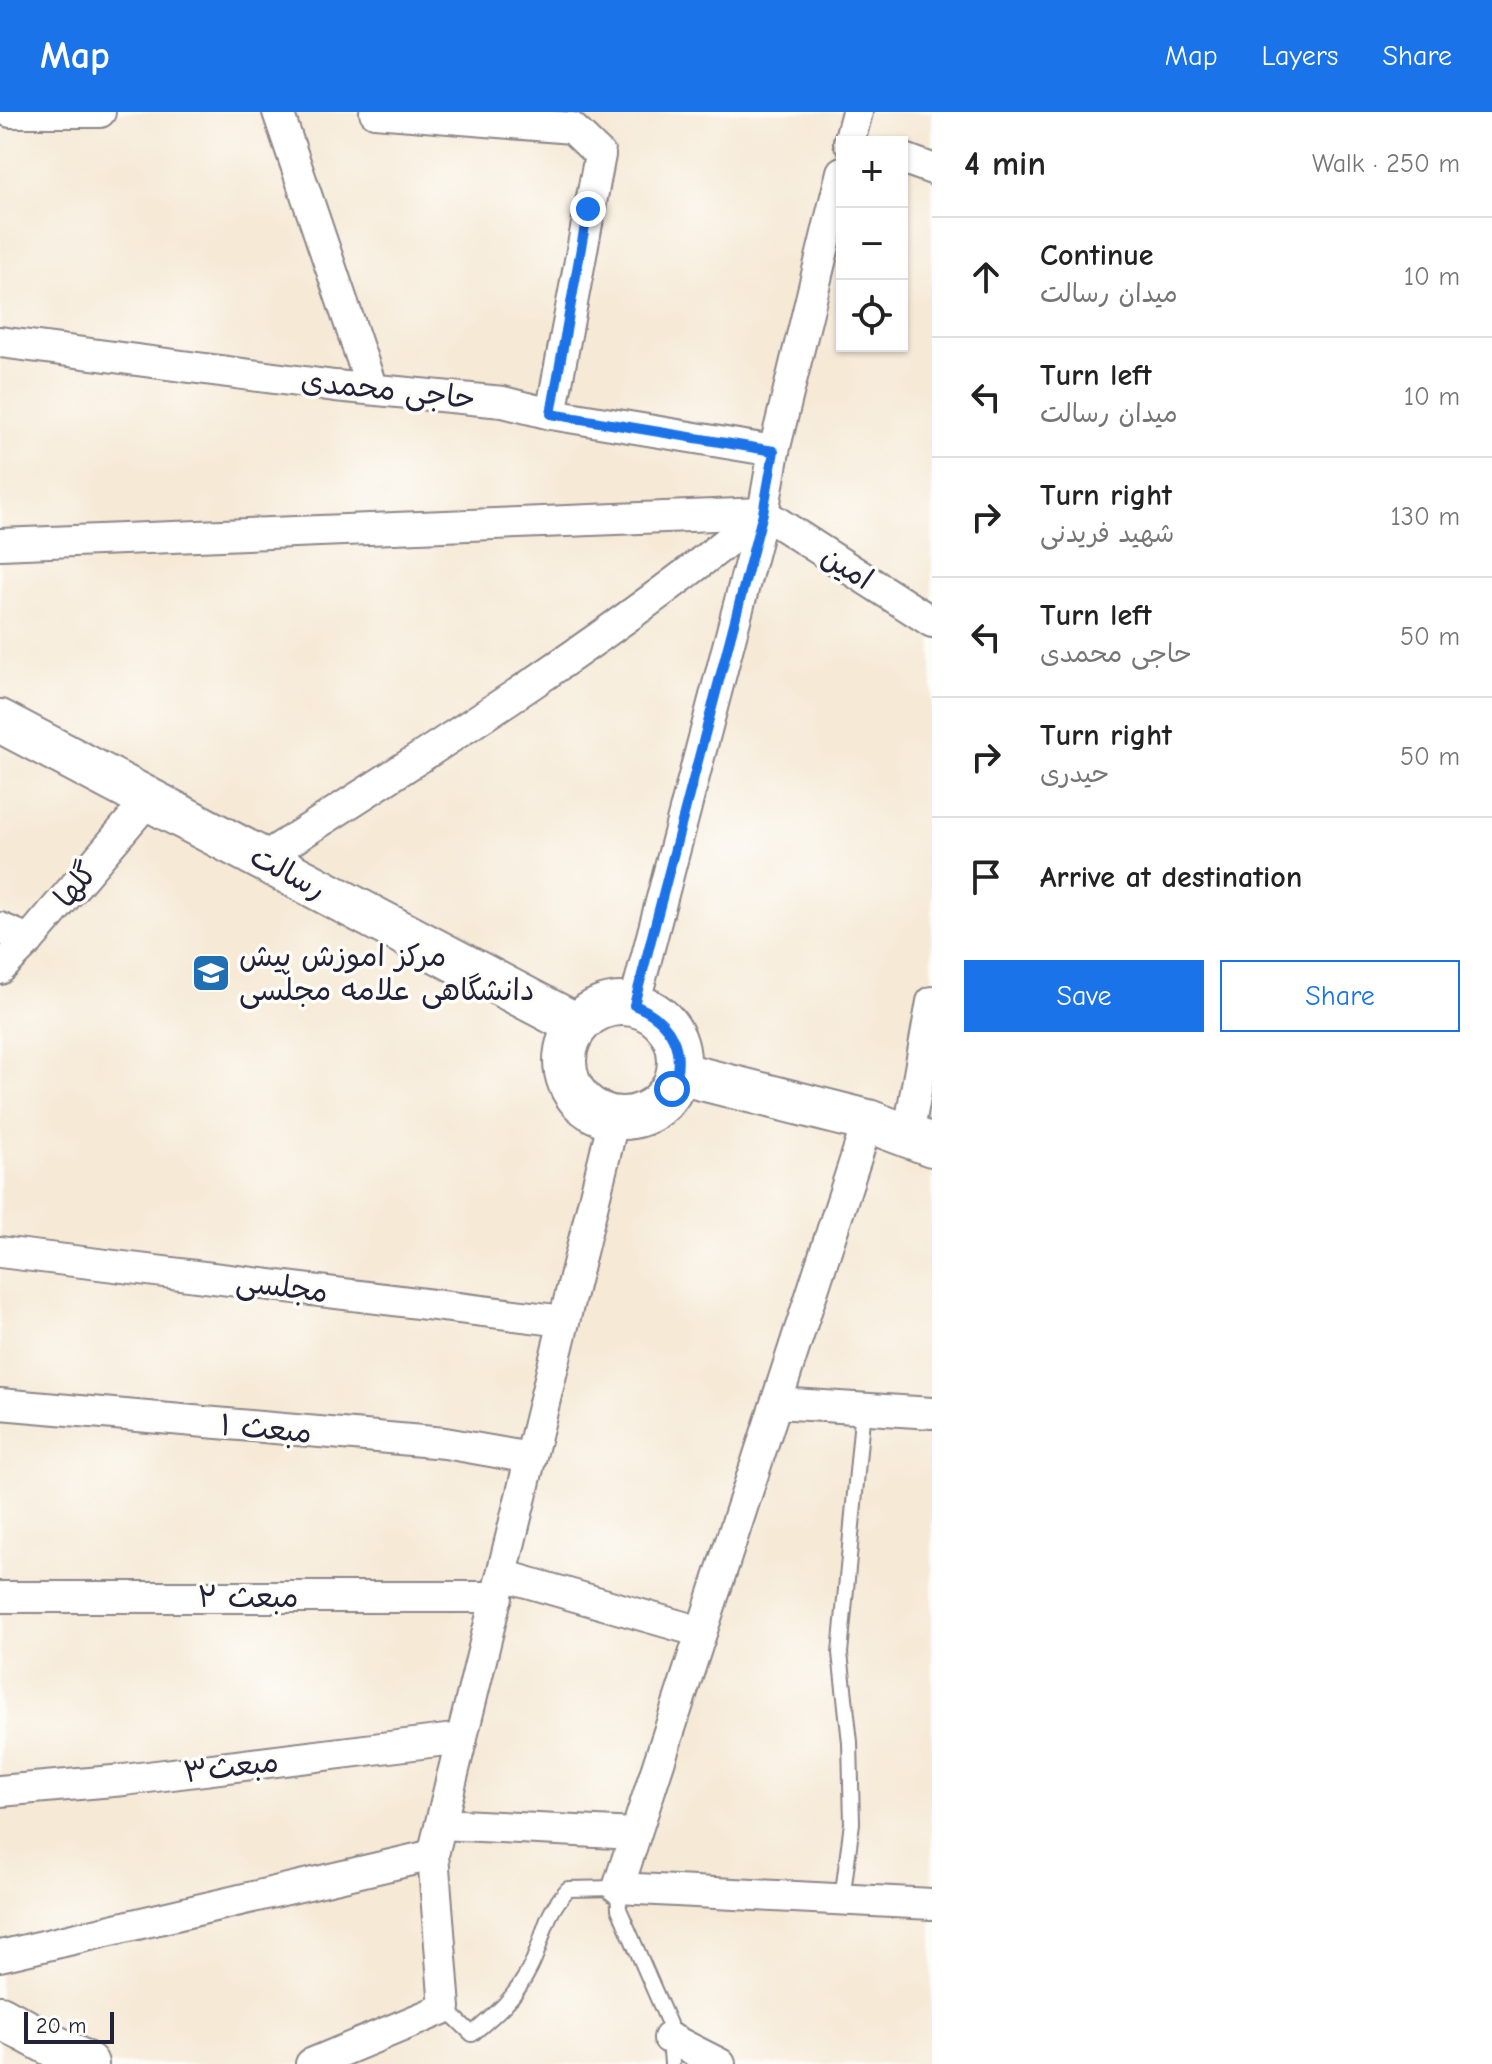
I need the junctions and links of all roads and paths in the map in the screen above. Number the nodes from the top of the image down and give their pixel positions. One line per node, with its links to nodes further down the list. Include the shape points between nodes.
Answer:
1 (10, 112): 2 (street)
2 (100, 112)
3 (278, 112): 9 (street)
4 (375, 112): 10 (street, via 572,128 600,155)
5 (908, 160): 6 (street)
6 (932, 169)
7 (836, 197): 11 (street)
8 (0, 342): 9 (street, حاجی محمدی)
9 (372, 389): 10 (street, حاجی محمدی, via 503,402)
10 (551, 414): 11 (street, حاجی محمدی)
11 (774, 451): 12 (street)
12 (763, 513): 13 (street); 14 (street, امین); 17 (street, via 563,666); 22 (street)
13 (0, 544)
14 (932, 622)
15 (0, 721): 16 (street, رسالت)
16 (149, 799): 17 (street, رسالت); 19 (street, گلها)
17 (262, 859): 23 (street, رسالت)
18 (0, 928): 19 (street)
19 (29, 940): 20 (street, گلها)
20 (0, 969)
21 (932, 1002): 27 (street)
22 (634, 1005): 23 (street, via 602,1007); 24 (street, via 651,1011 670,1030 679,1055)
23 (577, 1025): 25 (street, via 567,1043 569,1082 595,1112)
24 (678, 1073): 25 (street, via 662,1103 648,1113); 26 (street)
25 (614, 1118): 29 (street)
26 (868, 1121): 27 (street); 30 (street)
27 (920, 1140)
28 (0, 1252): 29 (street, مجلسی)
29 (564, 1321): 34 (street)
30 (777, 1403): 32 (street); 37 (street)
31 (0, 1404): 34 (street, مبعث ۱, via 445,1443)
32 (863, 1408): 33 (street); 44 (lane, via 840,1653 852,1823)
33 (932, 1413)
34 (530, 1458): 35 (street)
35 (499, 1586): 36 (street, مبعث ۲); 37 (street, مبعث ۲); 38 (street)
36 (0, 1597)
37 (701, 1632): 41 (street)
38 (462, 1738): 39 (street, مبعث۳); 40 (street)
39 (0, 1791)
40 (441, 1824): 41 (street); 42 (street)
41 (635, 1834): 43 (street)
42 (433, 1855): 46 (street); 47 (street)
43 (618, 1888): 44 (street); 47 (lane, via 568,1889 550,1908 531,1967 510,2002 472,2034); 49 (lane, via 619,1909 669,2024)
44 (842, 1900): 45 (street)
45 (932, 1904)
46 (0, 1956)
47 (445, 2008): 51 (street)
48 (0, 2017): 50 (street)
49 (670, 2051): 52 (street)
50 (87, 2064)
51 (311, 2064)
52 (720, 2064)

